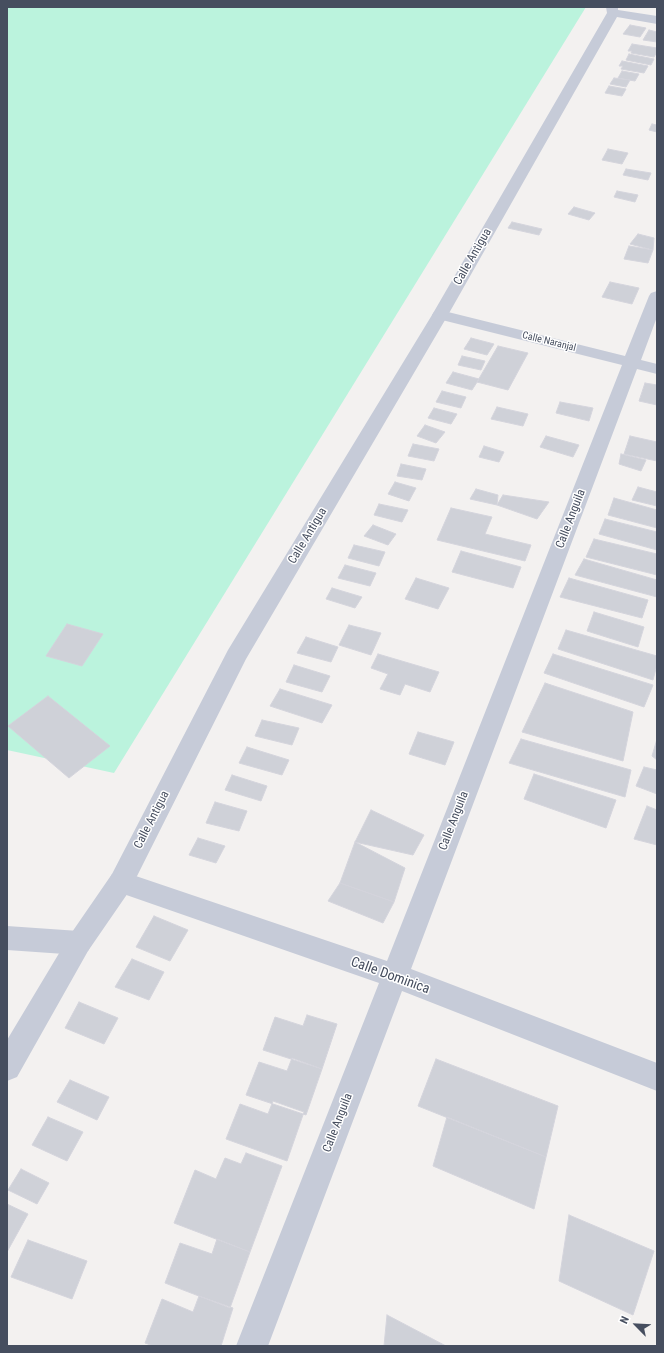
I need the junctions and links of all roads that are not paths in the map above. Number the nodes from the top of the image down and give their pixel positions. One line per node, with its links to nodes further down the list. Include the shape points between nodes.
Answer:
1 (612, 10): 2 (street); 4 (street, Calle Antigua)
2 (657, 20)
3 (657, 296): 5 (street, Calle Anguila)
4 (440, 315): 5 (street, Calle Naranjal); 7 (street, Calle Antigua, via 236,656)
5 (631, 363): 6 (street, Calle Naranjal); 10 (street, Calle Anguila)
6 (657, 369)
7 (121, 882): 9 (street, Calle Antigua); 10 (street, Calle Dominica)
8 (7, 938): 9 (street)
9 (79, 942): 11 (street, Calle Antigua)
10 (395, 976): 12 (street, Calle Dominica); 13 (street, Calle Anguila)
11 (7, 1067)
12 (657, 1077)
13 (252, 1346)

